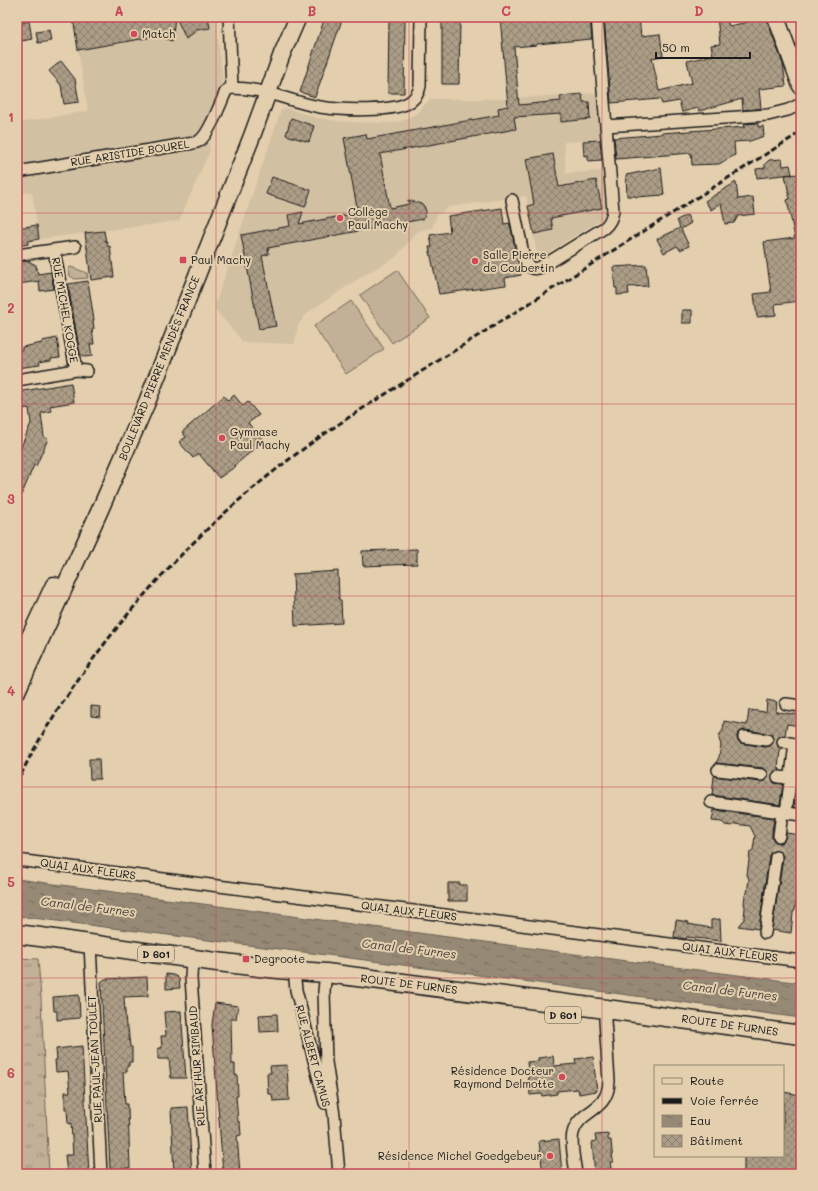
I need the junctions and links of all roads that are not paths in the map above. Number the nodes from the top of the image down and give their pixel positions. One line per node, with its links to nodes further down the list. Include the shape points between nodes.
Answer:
1 (229, 17): 8 (street)
2 (291, 17): 9 (main road, BOULEVARD PIERRE MENDÈS FRANCE, via 268,67)
3 (298, 17): 9 (main road, BOULEVARD PIERRE MENDÈS FRANCE)
4 (421, 17): 9 (street, via 420,86 410,102 380,109 328,108)
5 (597, 17): 11 (street)
6 (776, 17): 7 (main road)
7 (801, 86)
8 (232, 88): 9 (street); 12 (street, RUE ARISTIDE BOUREL, via 227,90 209,130 199,141)
9 (264, 92): 18 (main road, BOULEVARD PIERRE MENDÈS FRANCE, via 201,238 126,424); 19 (main road, BOULEVARD PIERRE MENDÈS FRANCE, via 147,402)
10 (801, 104): 11 (street, via 768,115)
11 (606, 126): 13 (street, via 613,211 607,226 536,269 528,265 524,258)
12 (17, 172)
13 (512, 200)
14 (75, 247): 15 (street)
15 (54, 250): 16 (street); 17 (street, RUE MICHEL KOGGE, via 82,370)
16 (17, 255)
17 (17, 380)
18 (17, 664)
19 (17, 691)
20 (786, 704): 21 (street)
21 (801, 706)
22 (744, 737): 23 (street)
23 (767, 740)
24 (783, 742): 29 (street, via 795,744)
25 (718, 770): 27 (street)
26 (801, 773): 29 (street)
27 (762, 775)
28 (778, 776): 29 (street)
29 (790, 778): 31 (street)
30 (711, 802): 31 (street)
31 (784, 813): 32 (street); 33 (street)
32 (801, 815)
33 (779, 836)
34 (776, 857): 36 (street)
35 (17, 860): 40 (street, QUAI AUX FLEURS)
36 (765, 933)
37 (17, 934): 39 (main road, ROUTE DE FURNES / D 601)
38 (17, 946): 39 (main road, ROUTE DE FURNES / D 601)
39 (90, 949): 41 (main road, ROUTE DE FURNES / D 601); 48 (street, RUE PAUL-JEAN TOULET)
40 (801, 961)
41 (192, 963): 42 (main road, ROUTE DE FURNES / D 601); 49 (street, RUE ARTHUR RIMBAUD)
42 (295, 976): 43 (main road, ROUTE DE FURNES / D 601); 47 (street, RUE ALBERT CAMUS, via 296,990)
43 (325, 979): 44 (main road, ROUTE DE FURNES / D 601); 47 (street, RUE ALBERT CAMUS, via 326,1062)
44 (606, 1014): 45 (main road, ROUTE DE FURNES / D 601); 46 (main road, ROUTE DE FURNES / D 601); 51 (street, via 608,1090 602,1102 579,1120 573,1132)
45 (801, 1035)
46 (801, 1045)
47 (336, 1140): 50 (street, RUE ALBERT CAMUS)
48 (101, 1174)
49 (205, 1174)
50 (339, 1174)
51 (576, 1174)

